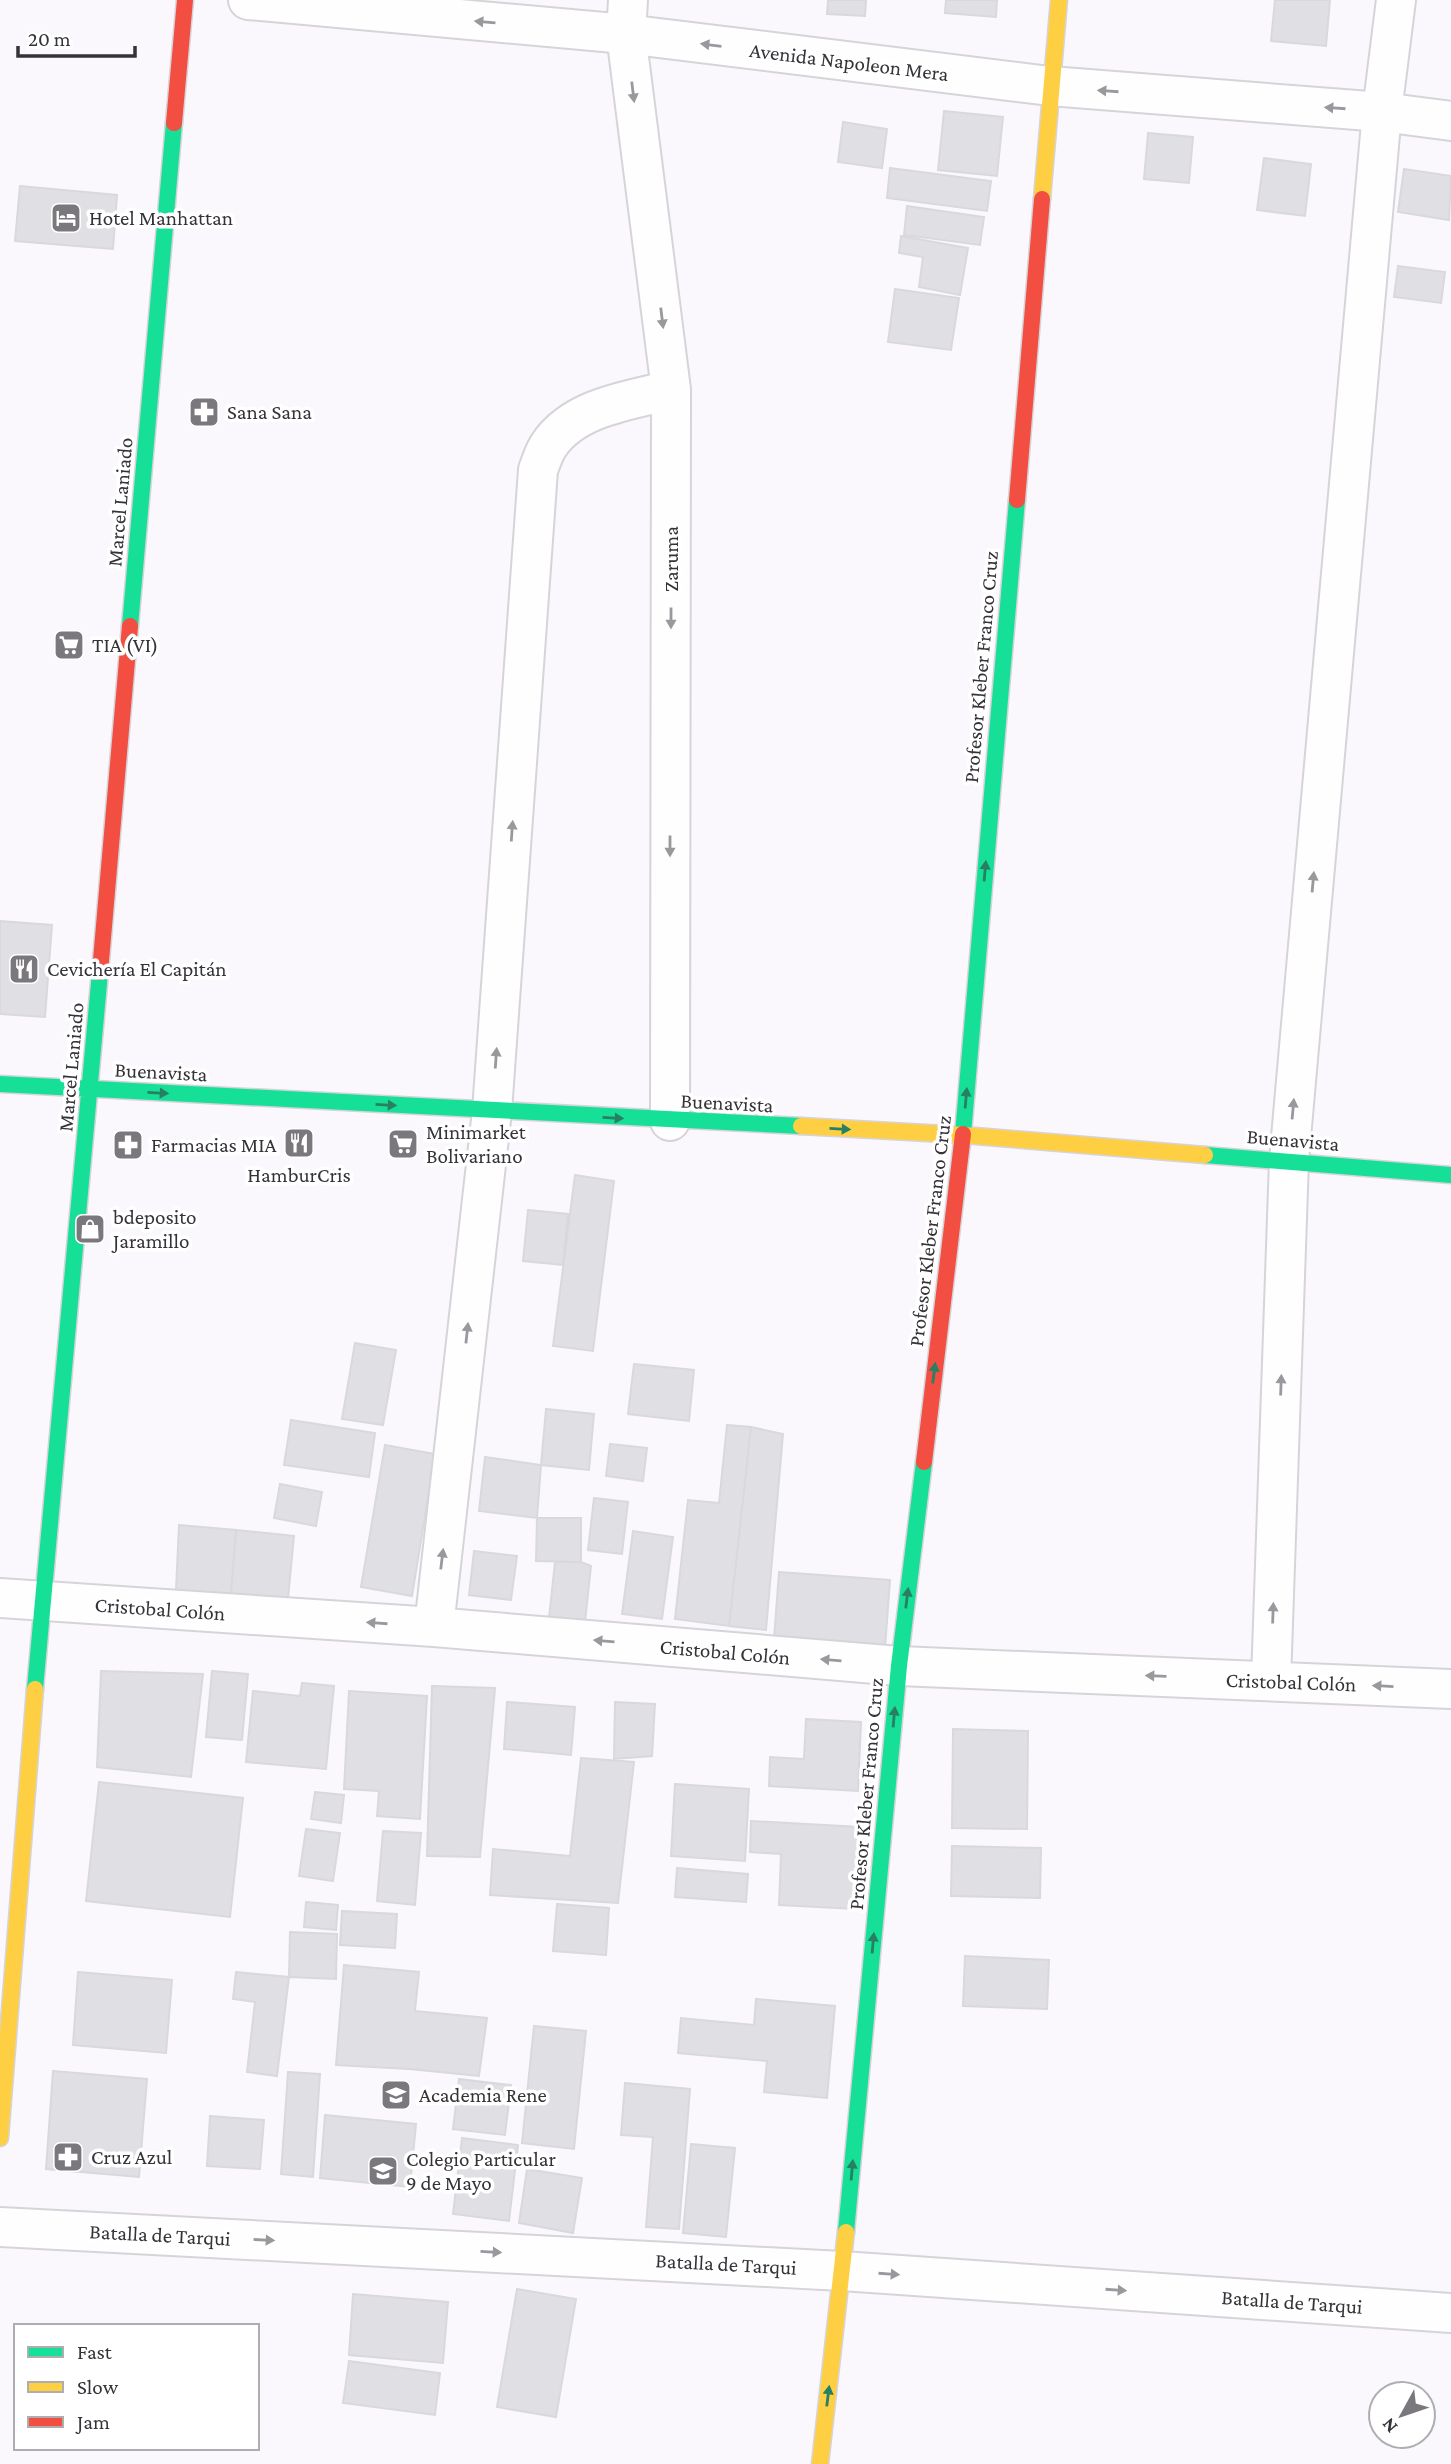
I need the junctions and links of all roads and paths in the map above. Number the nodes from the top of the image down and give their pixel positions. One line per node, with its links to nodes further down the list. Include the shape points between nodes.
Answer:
1 (185, 0): 11 (street, Marcel Laniado)
2 (248, 0): 5 (street, Avenida Napoleon Mera, one-way to 2)
3 (1059, 0): 6 (street, Profesor Kleber Franco Cruz)
4 (1396, 0): 7 (street)
5 (627, 17): 6 (street, Avenida Napoleon Mera, one-way to 5); 9 (street, Zaruma, one-way to 9)
6 (1050, 86): 7 (street, Avenida Napoleon Mera, one-way to 6); 14 (street, Profesor Kleber Franco Cruz, one-way to 6)
7 (1382, 112): 8 (street, Avenida Napoleon Mera); 15 (street, one-way to 7)
8 (1451, 121)
9 (671, 390): 12 (street, one-way to 9, via 538,470 550,444 575,421 600,407); 13 (street, Zaruma, one-way to 13)
10 (0, 1084): 11 (street, Buenavista)
11 (90, 1089): 12 (street, Buenavista, one-way to 12); 18 (street, Marcel Laniado)
12 (492, 1111): 13 (street, Buenavista, one-way to 13); 19 (street, one-way to 12)
13 (670, 1121): 14 (street, Buenavista, one-way to 14)
14 (963, 1135): 15 (street, Buenavista); 20 (street, Profesor Kleber Franco Cruz, one-way to 14)
15 (1289, 1160): 16 (street, Buenavista); 21 (street, one-way to 15)
16 (1451, 1175)
17 (0, 1598): 18 (street, Cristobal Colón)
18 (42, 1601): 19 (street, Cristobal Colón, one-way to 18); 23 (street, Marcel Laniado)
19 (434, 1627): 20 (street, Cristobal Colón, one-way to 19)
20 (899, 1666): 21 (street, Cristobal Colón, one-way to 20); 25 (street, Profesor Kleber Franco Cruz, one-way to 20)
21 (1271, 1681): 22 (street, Cristobal Colón, one-way to 21)
22 (1451, 1689)
23 (0, 2138)
24 (0, 2227): 25 (street, Batalla de Tarqui, one-way to 25)
25 (842, 2271): 26 (street, Batalla de Tarqui, one-way to 26); 27 (street, Profesor Kleber Franco Cruz, one-way to 25)
26 (1451, 2313)
27 (820, 2464)

